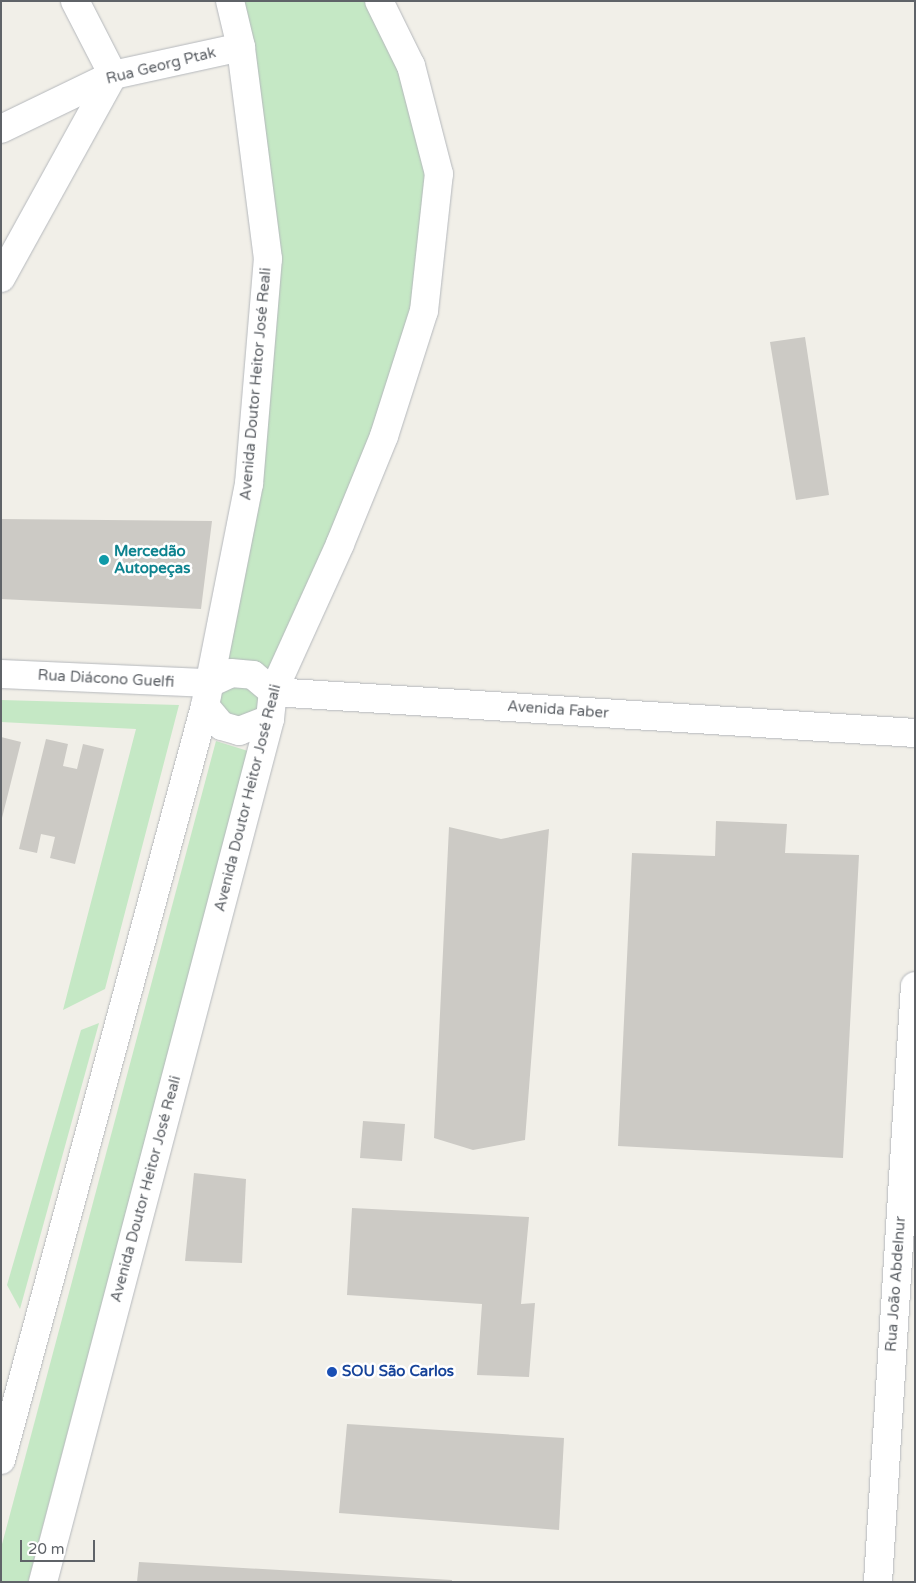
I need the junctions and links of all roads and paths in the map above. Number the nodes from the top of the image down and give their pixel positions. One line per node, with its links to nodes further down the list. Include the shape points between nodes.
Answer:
1 (75, 1): 5 (main road)
2 (230, 1): 4 (main road, Avenida Doutor Heitor José Reali)
3 (379, 1): 9 (main road, Avenida Doutor Heitor José Reali, via 411,66 439,174 424,311 384,436 340,544)
4 (241, 47): 5 (main road, Rua Georg Ptak); 10 (main road, Avenida Doutor Heitor José Reali, via 268,259 249,484)
5 (113, 75): 6 (main road, Rua Georg Ptak); 7 (main road)
6 (1, 129)
7 (1, 278)
8 (1, 674): 10 (main road, Rua Diácono Guelfi)
9 (273, 692): 10 (main road, via 254,675 231,673); 11 (main road, Avenida Doutor Heitor José Reali); 12 (main road, Avenida Faber)
10 (207, 695): 11 (main road, via 222,726 239,731); 14 (main road, Avenida Doutor Heitor José Reali)
11 (270, 719): 15 (main road, Avenida Doutor Heitor José Reali)
12 (915, 733)
13 (915, 986): 16 (main road, Rua João Abdelnur)
14 (1, 1460)
15 (43, 1582)
16 (878, 1582)

